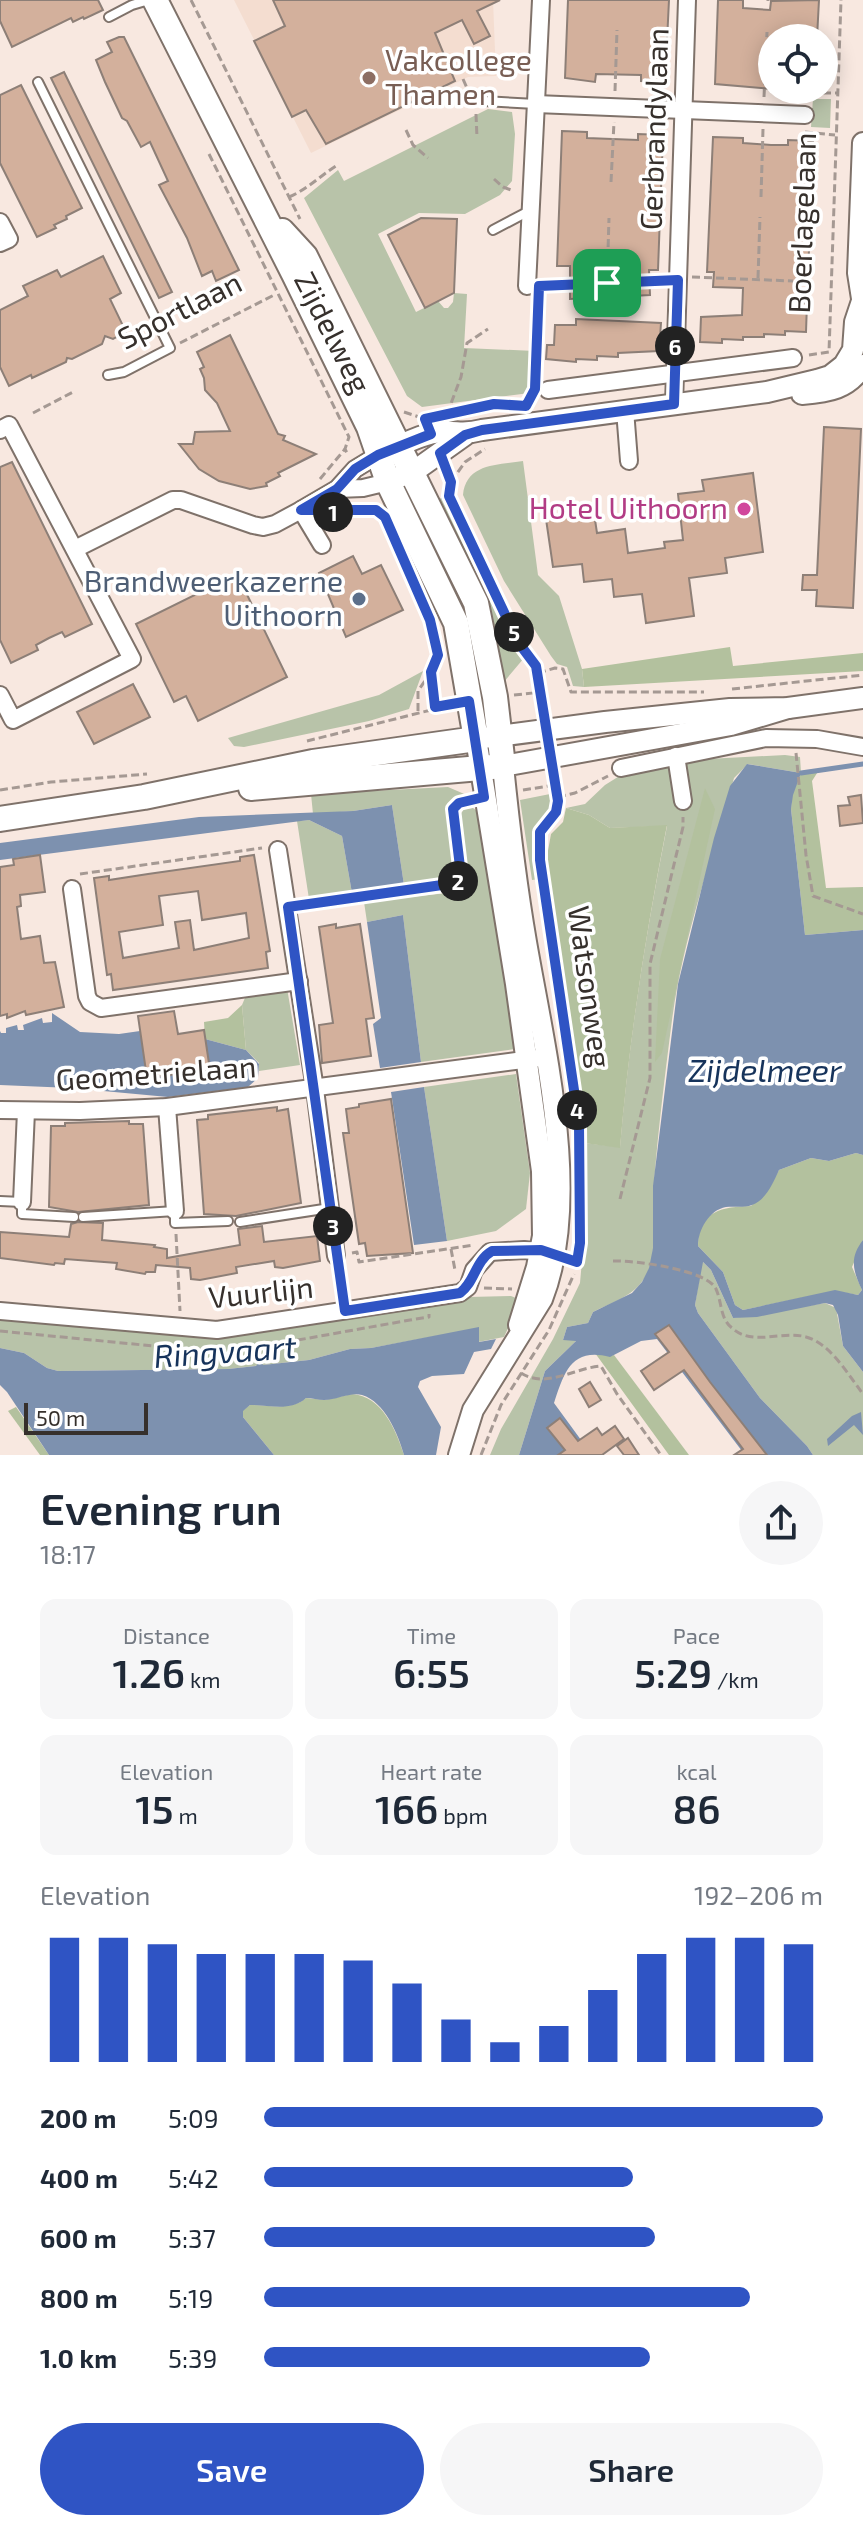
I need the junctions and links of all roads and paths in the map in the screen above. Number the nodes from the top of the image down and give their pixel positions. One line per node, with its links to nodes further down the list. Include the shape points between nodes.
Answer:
1 (191, 0): 26 (path)
2 (541, 0): 11 (street)
3 (687, 0): 15 (street, Gerbrandylaan)
4 (841, 0): 7 (path, Boerlagelaan)
5 (142, 1): 6 (lane); 57 (main road, Zijdelweg, via 254,199 369,427)
6 (109, 17)
7 (838, 70)
8 (38, 82): 43 (lane)
9 (476, 99): 10 (lane); 11 (lane); 20 (path)
10 (466, 100)
11 (536, 104): 15 (street); 28 (street)
12 (764, 104): 16 (path)
13 (806, 104): 17 (path)
14 (836, 104): 19 (path, Boerlagelaan)
15 (682, 109): 16 (street); 35 (street, Gerbrandylaan)
16 (764, 113): 17 (street); 27 (path)
17 (805, 115): 19 (path, via 805,134)
18 (406, 130): 23 (path)
19 (835, 135): 45 (path, Boerlagelaan)
20 (477, 138)
21 (203, 143): 40 (path, Zijdelweg)
22 (863, 143): 41 (street, Boerlagelaan, via 858,273)
23 (428, 158)
24 (339, 164): 26 (path)
25 (494, 179): 28 (path)
26 (289, 197): 32 (path)
27 (761, 197)
28 (531, 204): 33 (lane); 39 (street)
29 (760, 217): 36 (path)
30 (609, 218): 38 (path)
31 (0, 222): 34 (street, via 9,239)
32 (303, 224)
33 (493, 230)
34 (0, 243)
35 (678, 278): 36 (path); 38 (path); 46 (street, Gerbrandylaan)
36 (757, 279): 37 (path)
37 (793, 281)
38 (607, 283): 48 (path, via 539,286)
39 (527, 286)
40 (276, 294): 43 (path, Sportlaan); 59 (path, Zijdelweg, via 349,437 345,449)
41 (862, 303): 45 (street, Boerlagelaan)
42 (488, 329): 54 (path, via 467,343)
43 (170, 348): 47 (lane, Sportlaan)
44 (793, 358): 45 (path); 46 (street)
45 (852, 365): 50 (street, via 768,399)
46 (674, 374): 48 (street); 50 (street, Gerbrandylaan)
47 (108, 375)
48 (542, 390)
49 (73, 392): 53 (path)
50 (674, 404): 52 (street)
51 (526, 406): 54 (path, via 494,404)
52 (625, 410): 56 (street, via 465,435); 58 (street)
53 (33, 413)
54 (447, 414): 56 (path)
55 (4, 428): 68 (street)
56 (432, 435): 57 (street); 60 (street); 69 (path, via 451,482 449,496)
57 (389, 450): 59 (street); 60 (main road, Zijdelweg); 61 (main road, Zijdelweg)
58 (629, 461)
59 (355, 469): 63 (street)
60 (413, 472): 61 (street); 79 (main road, Zijdelweg, via 476,603)
61 (388, 482): 62 (street); 81 (main road, Zijdelweg, via 456,623)
62 (363, 488): 63 (street); 65 (path)
63 (337, 489): 64 (street)
64 (301, 510): 65 (path); 67 (street); 68 (street, via 263,527 173,500)
65 (376, 510): 66 (path)
66 (385, 517)
67 (322, 545)
68 (75, 549): 78 (street, via 132,659 13,720)
69 (475, 552)
70 (495, 593): 73 (path)
71 (426, 608): 72 (path, via 438,655)
72 (431, 672): 82 (path); 84 (path, via 418,691)
73 (538, 673): 76 (path); 77 (path, via 563,669 571,692)
74 (863, 675): 75 (path)
75 (733, 689)
76 (542, 692): 79 (path); 85 (path)
77 (703, 692)
78 (0, 695)
79 (495, 697): 86 (main road, Zijdelweg)
80 (863, 698): 83 (street)
81 (469, 701): 82 (path); 86 (main road, Zijdelweg)
82 (435, 707): 84 (path)
83 (788, 708): 85 (street, via 730,709); 90 (street, via 731,725)
84 (418, 711): 87 (path)
85 (547, 729): 86 (street)
86 (488, 737): 91 (main road); 96 (main road, via 313,762)
87 (296, 744)
88 (863, 747): 89 (street, via 766,738)
89 (676, 756): 92 (street); 99 (street)
90 (550, 758): 91 (street); 98 (path)
91 (492, 767): 96 (main road); 97 (street, Watsonweg); 106 (street, Watsonweg, via 520,904)
92 (621, 768): 98 (path)
93 (797, 772): 104 (path, via 813,896)
94 (153, 774): 95 (path)
95 (0, 790)
96 (144, 797): 100 (main road)
97 (484, 797): 103 (path, via 453,809 461,875 452,885); 106 (street, Watsonweg, via 516,984)
98 (558, 797): 122 (path, Watsonweg, via 556,812 540,832 540,860 579,1124)
99 (683, 801): 111 (path, via 683,827 650,964 650,1078)
100 (0, 819)
101 (278, 850): 102 (path, via 70,876); 103 (street)
102 (72, 889): 105 (street, via 87,996 95,1007)
103 (288, 907): 105 (street)
104 (863, 914)
105 (299, 981): 107 (street)
106 (536, 1059): 107 (street, Geometrielaan); 119 (street, Watsonweg, via 557,1147 558,1216)
107 (315, 1089): 108 (street, Geometrielaan); 114 (street)
108 (167, 1107): 110 (street, Geometrielaan); 115 (street)
109 (0, 1110): 110 (street, Geometrielaan)
110 (26, 1111): 113 (street)
111 (620, 1199)
112 (0, 1201): 113 (lane)
113 (22, 1202): 115 (lane, via 22,1214)
114 (331, 1208): 117 (lane); 120 (street)
115 (175, 1217): 116 (lane); 125 (path)
116 (228, 1221)
117 (240, 1222)
118 (473, 1245): 120 (path, via 359,1262 357,1252)
119 (547, 1252): 122 (lane); 124 (street, Vuurlijn, via 490,1252 460,1293); 128 (street, Watsonweg, via 548,1282 542,1299 473,1410)
120 (336, 1256): 124 (path)
121 (613, 1261): 127 (path, via 703,1276 716,1288 731,1328 751,1339 779,1334 814,1339)
122 (577, 1262): 126 (path, Watsonweg, via 549,1330)
123 (0, 1311): 125 (street, Vuurlijn)
124 (345, 1311): 125 (street, Vuurlijn, via 217,1330)
125 (180, 1326)
126 (521, 1373): 129 (path, Watsonweg); 130 (path, via 539,1381 601,1366)
127 (863, 1394)
128 (459, 1455)
129 (481, 1455)
130 (661, 1455)

